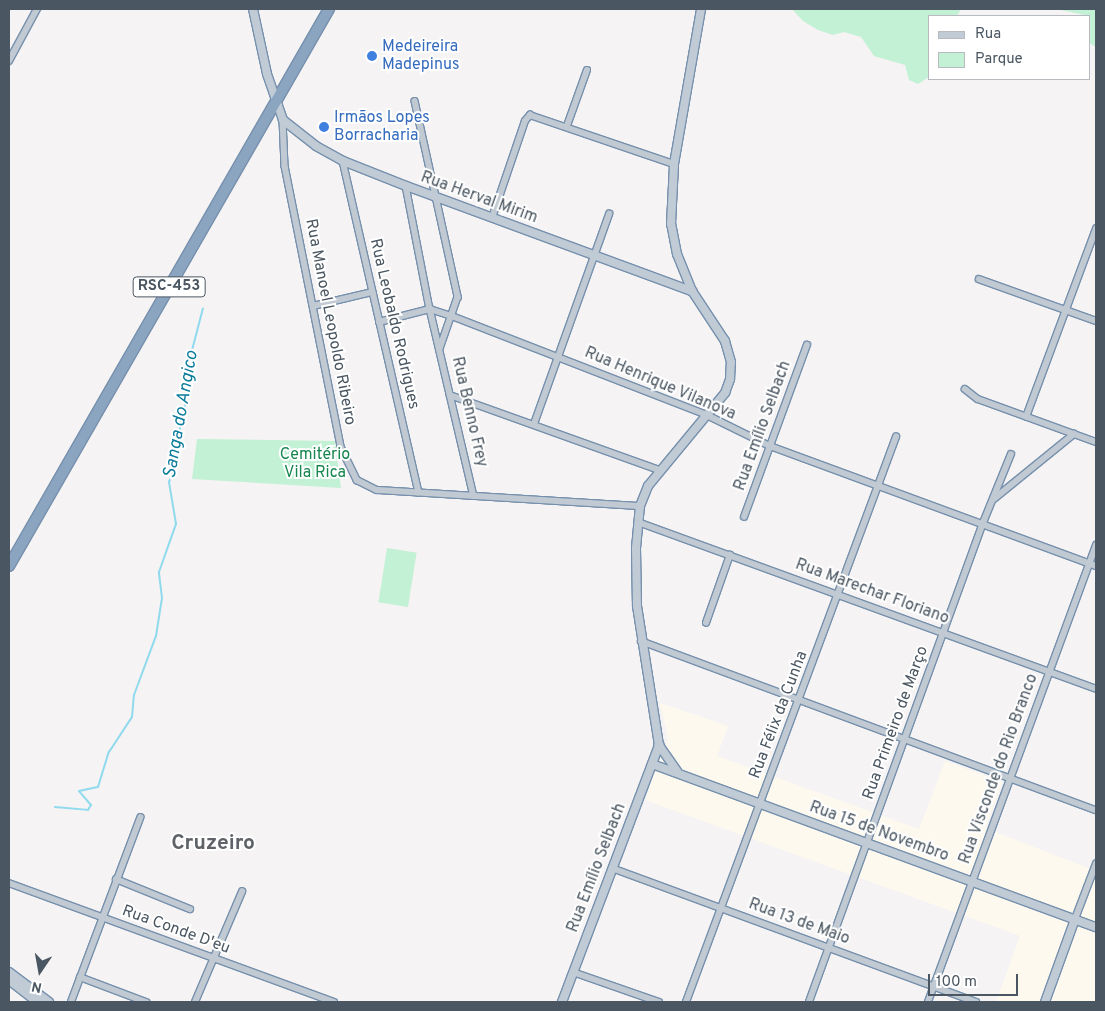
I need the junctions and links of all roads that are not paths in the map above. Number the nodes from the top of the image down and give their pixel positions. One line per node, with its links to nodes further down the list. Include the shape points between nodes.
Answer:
1 (37, 9): 5 (street)
2 (254, 9): 8 (main road, Rua Herval Mirim, via 256,33)
3 (329, 9): 8 (highway, RSC-453)
4 (701, 9): 12 (main road)
5 (9, 61)
6 (587, 70): 10 (street)
7 (416, 101): 14 (street, Rua Benno Frey)
8 (275, 103): 9 (main road, Rua Herval Mirim); 53 (highway, RSC-453)
9 (283, 120): 11 (main road, Rua Herval Mirim, via 316,146); 22 (street, Rua Manoel Leopoldo Ribeiro, via 285,166)
10 (567, 126): 12 (street); 16 (street, via 530,115 525,121)
11 (343, 161): 13 (main road, Rua Herval Mirim); 21 (street, Rua Leobaldo Rodrigues)
12 (674, 164): 20 (main road, via 671,224 677,254)
13 (406, 186): 14 (main road, Rua Herval Mirim); 23 (street)
14 (436, 197): 16 (main road, Rua Herval Mirim); 25 (street, Rua Benno Frey, via 458,297)
15 (610, 214): 18 (street)
16 (492, 218): 18 (main road, Rua Herval Mirim)
17 (1096, 229): 24 (street)
18 (595, 256): 20 (main road, Rua Herval Mirim); 30 (street)
19 (979, 278): 24 (street)
20 (692, 291): 33 (main road, via 725,342 731,362 725,393)
21 (372, 292): 22 (street); 27 (street, Rua Leobaldo Rodrigues)
22 (313, 306): 43 (street, Rua Manoel Leopoldo Ribeiro, via 347,466 366,487)
23 (430, 309): 25 (street, Rua Henrique Vilanova); 27 (street); 29 (street)
24 (1066, 310): 26 (street); 34 (street)
25 (452, 316): 29 (street, Rua Benno Frey); 30 (street, Rua Henrique Vilanova)
26 (1096, 321)
27 (379, 322): 43 (street, Rua Leobaldo Rodrigues)
28 (807, 345): 39 (street, Rua Emílio Selbach)
29 (440, 349): 32 (street, Rua Benno Frey)
30 (558, 356): 33 (street, Rua Henrique Vilanova); 35 (street)
31 (965, 389): 34 (street, via 978,399)
32 (450, 395): 35 (street); 44 (street, Rua Benno Frey)
33 (706, 415): 39 (street, Rua Henrique Vilanova); 41 (main road)
34 (1026, 417): 36 (street)
35 (534, 424): 41 (street)
36 (1074, 434): 38 (street); 45 (street)
37 (896, 437): 42 (street, Rua Félix da Cunha)
38 (1096, 442)
39 (770, 446): 42 (street, Rua Henrique Vilanova); 47 (street, Rua Emílio Selbach)
40 (1011, 454): 45 (street, Rua Primeiro de Março)
41 (660, 470): 46 (main road, via 648,486)
42 (880, 486): 49 (street, Rua Henrique Vilanova); 55 (street, Rua Félix da Cunha)
43 (419, 492): 44 (street, Rua Manoel Leopoldo Ribeiro)
44 (474, 496): 46 (street, Rua Manoel Leopoldo Ribeiro)
45 (992, 500): 49 (street, Rua Primeiro de Março)
46 (640, 506): 48 (main road)
47 (744, 516)
48 (638, 522): 51 (street, Rua Marechar Floriano); 58 (main road, via 637,606)
49 (983, 524): 52 (street, Rua Henrique Vilanova); 57 (street, Rua Primeiro de Março)
50 (1096, 545): 52 (street, Rua Visconde do Rio Branco)
51 (730, 555): 55 (street, Rua Marechar Floriano); 56 (street)
52 (1089, 563): 54 (street, Rua Henrique Vilanova); 59 (street, Rua Visconde do Rio Branco)
53 (9, 566)
54 (1096, 566)
55 (840, 594): 57 (street, Rua Marechar Floriano); 61 (street, Rua Félix da Cunha)
56 (706, 623)
57 (943, 632): 59 (street, Rua Marechar Floriano); 62 (street, Rua Primeiro de Março)
58 (641, 641): 61 (street); 63 (main road)
59 (1049, 671): 60 (street, Rua Marechar Floriano); 66 (street, Rua Visconde do Rio Branco)
60 (1096, 689)
61 (799, 701): 62 (street); 67 (street, Rua Félix da Cunha)
62 (904, 740): 66 (street); 70 (street, Rua Primeiro de Março)
63 (659, 745): 64 (main road, Rua Emílio Selbach); 65 (main road)
64 (652, 764): 65 (main road, Rua 15 de Novembro); 72 (main road, Rua Emílio Selbach)
65 (676, 771): 67 (main road, Rua 15 de Novembro)
66 (1011, 779): 68 (street); 74 (street, Rua Visconde do Rio Branco)
67 (760, 804): 70 (main road, Rua 15 de Novembro); 77 (street, Rua Félix da Cunha)
68 (1096, 810)
69 (140, 818): 73 (street)
70 (868, 842): 74 (main road, Rua 15 de Novembro); 82 (street, Rua Primeiro de Março)
71 (1096, 864): 80 (street)
72 (612, 868): 77 (street, Rua 13 de Maio); 85 (main road, Rua Emílio Selbach)
73 (116, 879): 78 (street); 79 (street)
74 (974, 881): 80 (main road, Rua 15 de Novembro); 88 (street, Rua Visconde do Rio Branco)
75 (9, 883): 79 (street, Rua Conde D'eu)
76 (242, 892): 83 (street)
77 (721, 908): 82 (street, Rua 13 de Maio); 98 (street, Rua Félix da Cunha)
78 (190, 909)
79 (102, 918): 83 (street, Rua Conde D'eu); 86 (street)
80 (1075, 919): 81 (main road, Rua 15 de Novembro); 102 (main road)
81 (1096, 928)
82 (829, 948): 88 (street, Rua 13 de Maio); 99 (street, Rua Primeiro de Março)
83 (212, 958): 89 (street, Rua Conde D'eu); 94 (street)
84 (9, 972): 87 (main road)
85 (573, 972): 96 (main road, Rua Emílio Selbach); 97 (street)
86 (80, 978): 92 (street); 93 (street)
87 (13, 981): 90 (main road); 91 (main road)
88 (934, 987): 100 (street, Rua Visconde do Rio Branco); 101 (street, Rua 13 de Maio)
89 (317, 999): 95 (street, Rua Conde D'eu)
90 (32, 1001)
91 (49, 1002)
92 (71, 1002)
93 (146, 1002)
94 (195, 1002)
95 (334, 1002)
96 (562, 1002)
97 (659, 1002)
98 (686, 1002)
99 (809, 1002)
100 (928, 1002)
101 (976, 1002)
102 (1045, 1002)

